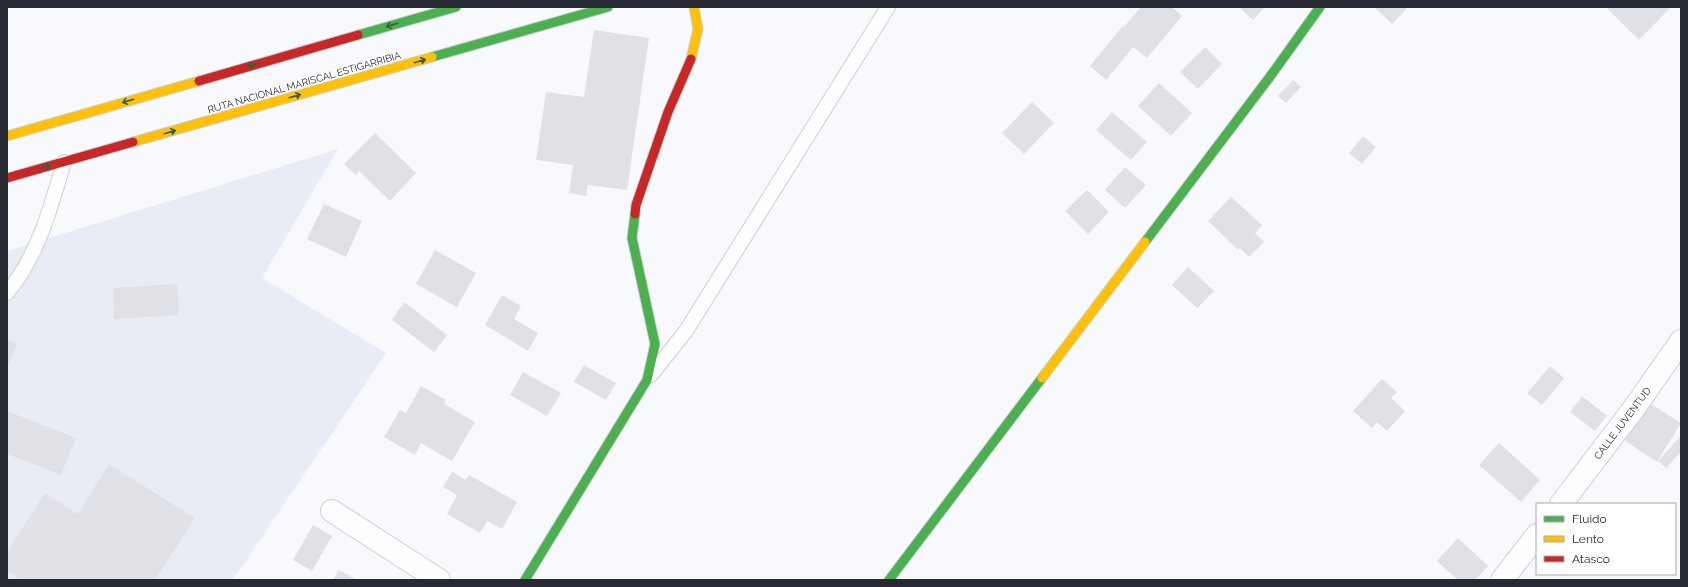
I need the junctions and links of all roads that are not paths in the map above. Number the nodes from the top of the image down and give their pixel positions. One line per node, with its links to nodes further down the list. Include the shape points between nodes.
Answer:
1 (456, 7): 6 (main road, one-way to 6)
2 (608, 7): 7 (main road, RUTA NACIONAL MARISCAL ESTIGARRIBIA, one-way to 2)
3 (694, 7): 11 (main road, via 698,29 693,53 668,112 636,205 632,238 655,344)
4 (888, 7): 11 (lane, via 686,331)
5 (1320, 7): 17 (main road)
6 (7, 136)
7 (64, 162): 8 (main road, RUTA NACIONAL MARISCAL ESTIGARRIBIA, one-way to 7); 9 (lane, via 45,224 20,278)
8 (7, 178)
9 (7, 293)
10 (1681, 341): 12 (street, CALLE JUVENTUD, via 1635,407)
11 (648, 380): 16 (main road)
12 (1562, 503)
13 (332, 511): 15 (street)
14 (1536, 536): 18 (street)
15 (439, 580)
16 (525, 580)
17 (889, 580)
18 (1502, 580)

